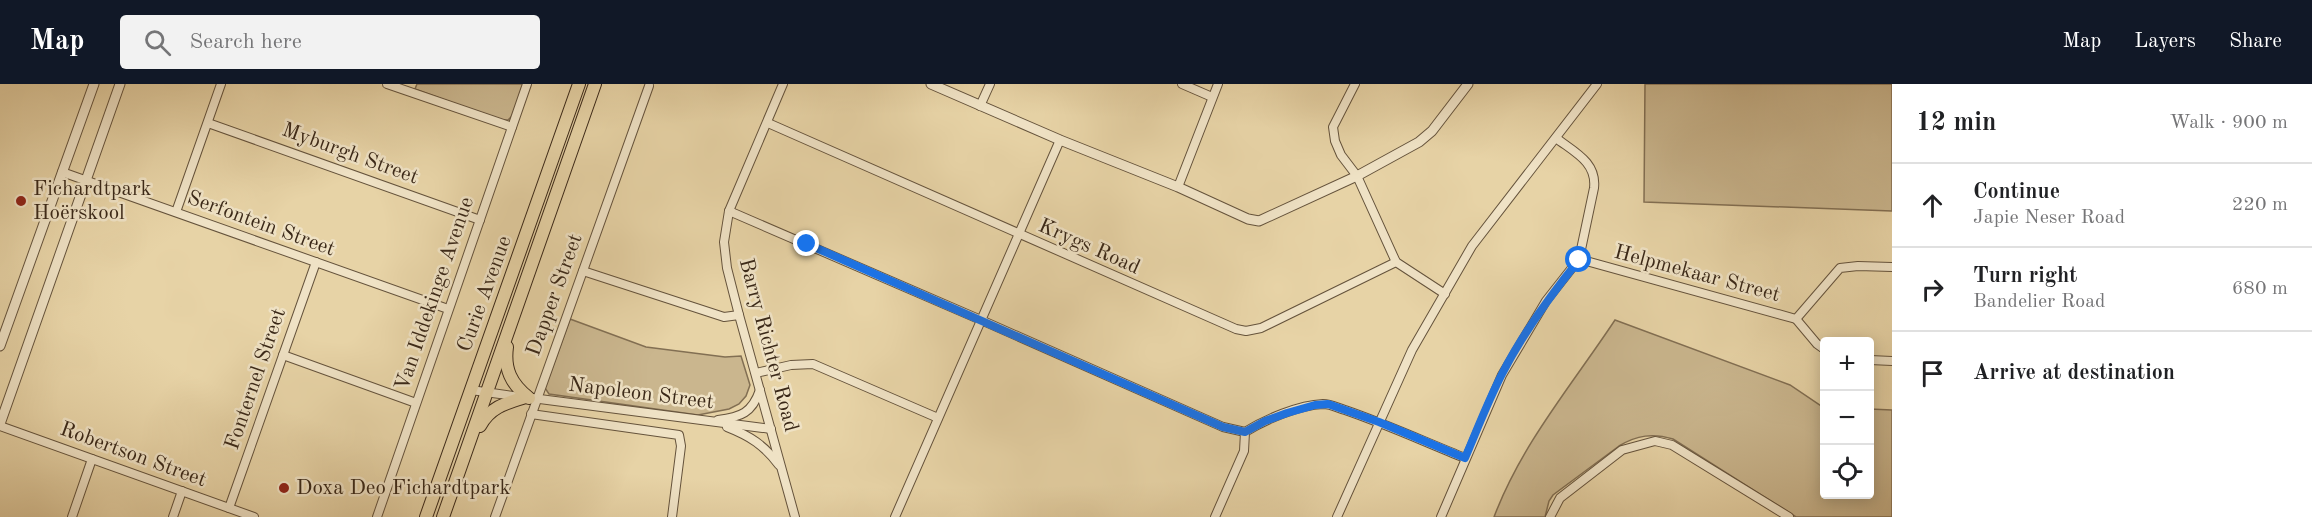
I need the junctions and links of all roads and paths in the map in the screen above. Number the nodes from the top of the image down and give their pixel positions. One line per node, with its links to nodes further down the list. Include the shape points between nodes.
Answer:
1 (94, 84): 24 (street)
2 (120, 84): 26 (street)
3 (221, 84): 19 (street)
4 (387, 84): 21 (street)
5 (528, 84): 21 (street, Van Iddekinge Avenue)
6 (579, 84): 49 (main road, Curie Avenue)
7 (595, 84): 40 (main road, Curie Avenue)
8 (783, 84): 20 (street, Barry Richter Road)
9 (931, 84): 18 (street)
10 (990, 84): 18 (street)
11 (1182, 84): 17 (street)
12 (1218, 84): 17 (street)
13 (1355, 84): 25 (street, via 1333,130 1341,155)
14 (1468, 84): 25 (street, via 1425,138)
15 (1597, 84): 22 (street)
16 (649, 86): 36 (street, Dapper Street)
17 (1212, 97): 27 (street)
18 (980, 106): 23 (street)
19 (208, 123): 28 (street); 30 (street, Myburgh Street)
20 (768, 123): 29 (street, Barry Richter Road); 31 (street, Krygs Road)
21 (512, 128): 30 (street, Van Iddekinge Avenue)
22 (1556, 138): 32 (street, via 1589,164 1594,177); 37 (street, via 1472,246)
23 (1060, 141): 27 (street); 31 (street)
24 (62, 172): 26 (street, Serfontein Street); 43 (street)
25 (1357, 176): 27 (street, via 1259,221); 34 (street)
26 (86, 180): 28 (street, Serfontein Street); 59 (street)
27 (1178, 187)
28 (176, 212): 33 (street, Serfontein Street)
29 (729, 212): 39 (street, Barry Richter Road, via 724,250); 42 (street)
30 (480, 220): 38 (street, Van Iddekinge Avenue)
31 (1018, 235): 34 (street, Krygs Road, via 1246,331 1268,325); 42 (street)
32 (1579, 260): 41 (street, Helpmekaar Street); 62 (street, via 1546,302 1513,355)
33 (316, 262): 38 (street, Serfontein Street); 45 (street, Fonternel Street)
34 (1396, 262): 37 (street)
35 (1892, 267): 41 (street, Helpmekaar Street, via 1840,268)
36 (583, 271): 39 (street, via 724,317); 52 (street, Dapper Street)
37 (1445, 294): 58 (street, via 1412,350)
38 (448, 309): 53 (street, Van Iddekinge Avenue)
39 (739, 315): 48 (street, Barry Richter Road)
40 (513, 316): 51 (main road, Curie Avenue); 52 (main road, via 506,365 514,384)
41 (1796, 319): 44 (street)
42 (981, 320): 55 (street); 61 (street, via 1203,419)
43 (0, 346)
44 (1820, 346)
45 (283, 355): 53 (street); 67 (street, Fonternel Street)
46 (1874, 360): 47 (street)
47 (1892, 361)
48 (756, 373): 50 (street, Barry Richter Road); 55 (street, via 813,364)
49 (471, 390): 51 (street, Napoleon Street); 72 (main road, Curie Avenue)
50 (760, 390): 56 (street, via 755,404 746,412 720,420); 60 (street, Barry Richter Road)
51 (487, 393): 52 (street, Napoleon Street); 64 (main road, Curie Avenue)
52 (530, 398): 54 (street, Dapper Street); 56 (street, Napoleon Street); 64 (main road, via 490,411)
53 (416, 403): 71 (street, Van Iddekinge Avenue)
54 (531, 414): 74 (street, Dapper Street); 75 (street, Napoleon Street, via 679,435)
55 (938, 418): 77 (street)
56 (702, 420): 57 (street, Napoleon Street)
57 (717, 422): 60 (street, Napoleon Street); 65 (street, via 763,445)
58 (1379, 422): 61 (street, via 1323,404 1287,413); 62 (street); 79 (street)
59 (0, 425): 63 (street, Robertson Street)
60 (771, 429): 65 (street, Barry Richter Road)
61 (1245, 432): 78 (street, via 1244,452)
62 (1465, 458): 80 (street)
63 (92, 459): 66 (street, Robertson Street); 68 (street)
64 (462, 462): 73 (main road, Curie Avenue)
65 (782, 469): 76 (street, Barry Richter Road)
66 (182, 492): 67 (street, Robertson Street); 69 (street)
67 (229, 508): 70 (street, Robertson Street)
68 (72, 517)
69 (173, 517)
70 (254, 517)
71 (377, 517)
72 (426, 517)
73 (443, 517)
74 (495, 517)
75 (672, 517)
76 (795, 517)
77 (895, 517)
78 (1215, 517)
79 (1337, 517)
80 (1441, 517)
81 (1550, 517): 82 (street, via 1560,498 1622,450 1655,441 1672,445)
82 (1789, 517)

